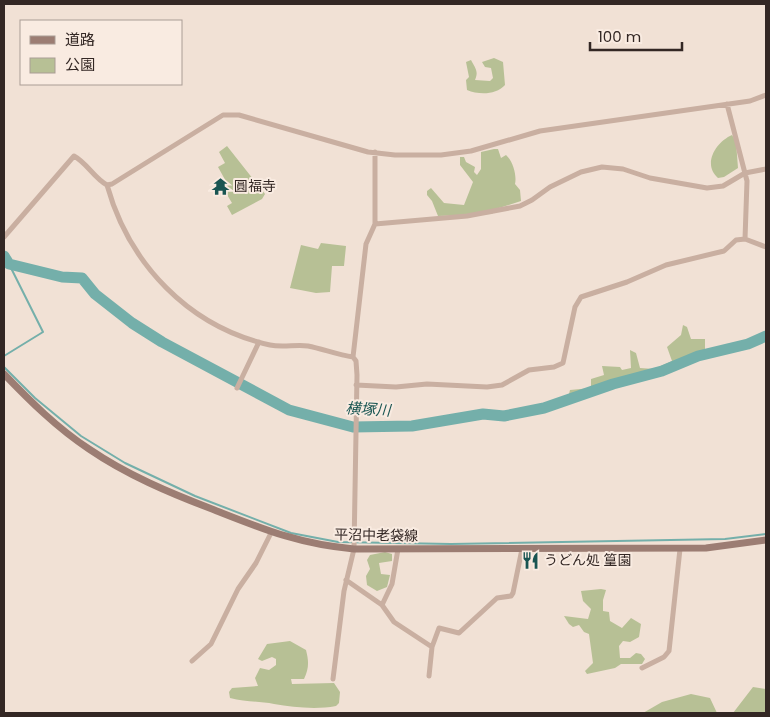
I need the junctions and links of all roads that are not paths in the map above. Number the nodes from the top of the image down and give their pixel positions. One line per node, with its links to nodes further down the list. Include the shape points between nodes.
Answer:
1 (766, 96): 2 (street)
2 (727, 104): 3 (street, via 540,131 471,151 420,155); 5 (street)
3 (375, 152): 6 (street, via 232,114 214,119 117,182); 7 (street)
4 (766, 169): 5 (street)
5 (745, 173): 7 (street, via 723,186 707,188 602,167 581,172 550,186 520,206 466,216); 9 (street, via 748,197)
6 (107, 185): 8 (street, via 74,156); 11 (street, via 120,221 143,263 164,285 194,314)
7 (375, 224): 12 (street, via 366,244)
8 (4, 237)
9 (745, 239): 10 (street); 14 (street, via 736,240 724,251 666,265 581,297 575,307 563,363 554,367 529,370 502,385 487,387)
10 (766, 247)
11 (260, 342): 12 (street, via 282,347 307,346); 15 (street)
12 (353, 358): 14 (street, via 357,365)
13 (4, 374): 16 (main road, 平沼中老袋線, via 43,413 106,460 175,495)
14 (356, 385): 18 (street)
15 (237, 388)
16 (271, 533): 18 (main road, 平沼中老袋線, via 317,545); 25 (street, via 211,644)
17 (766, 540): 21 (main road, 平沼中老袋線)
18 (354, 549): 19 (main road, 平沼中老袋線); 22 (street)
19 (398, 549): 20 (main road, 平沼中老袋線); 23 (street, via 392,584)
20 (522, 549): 21 (main road, 平沼中老袋線); 24 (street, via 514,594 496,598 459,633 439,628)
21 (680, 549): 26 (street, via 669,651)
22 (346, 580): 23 (street); 28 (street)
23 (382, 605): 24 (street, via 394,622)
24 (432, 647): 27 (street)
25 (192, 662)
26 (642, 668)
27 (429, 676)
28 (333, 679)

